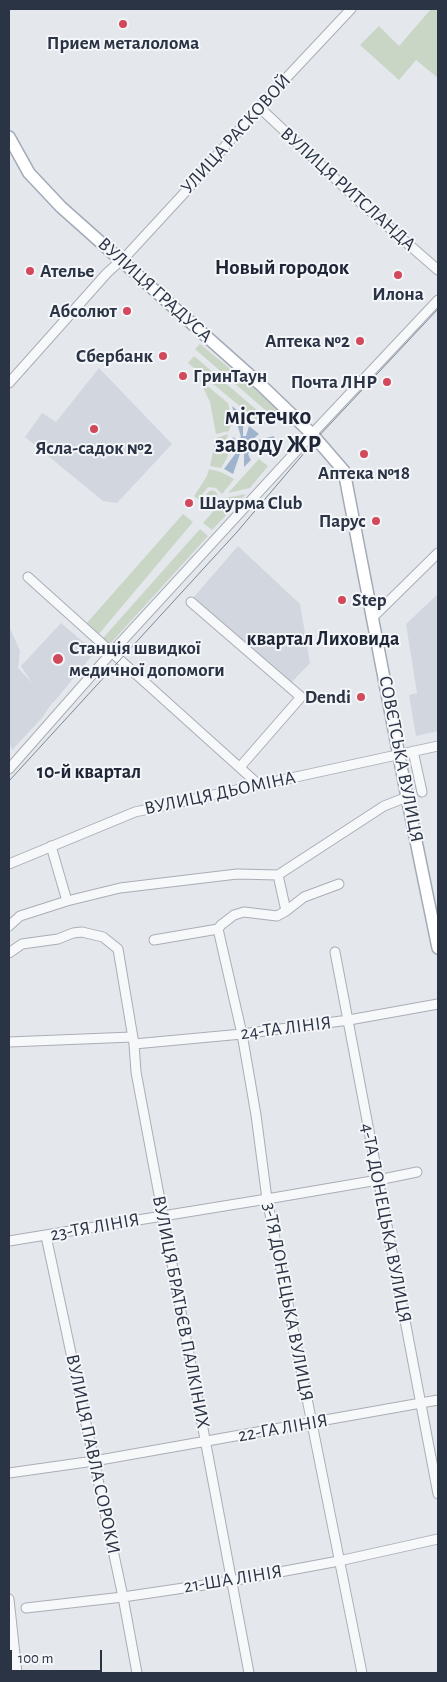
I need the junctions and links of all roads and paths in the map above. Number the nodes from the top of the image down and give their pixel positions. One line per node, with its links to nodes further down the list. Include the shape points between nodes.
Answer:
1 (352, 9): 2 (street, УЛИЦА РАСКОВОЙ)
2 (259, 107): 4 (street, УЛИЦА РАСКОВОЙ); 5 (street, ВУЛИЦЯ РИТСЛАНДА)
3 (9, 137): 4 (main road, ВУЛИЦЯ ГРАДУСА, via 29,173 61,207)
4 (121, 260): 7 (street, УЛИЦА РАСКОВОЙ); 8 (main road, ВУЛИЦЯ ГРАДУСА)
5 (438, 270)
6 (438, 300): 8 (street)
7 (9, 383)
8 (312, 434): 12 (main road, СОВЄТСЬКА ВУЛИЦЯ, via 344,472); 13 (street)
9 (438, 553): 12 (street)
10 (28, 578): 13 (street)
11 (191, 602): 17 (street, via 301,697)
12 (373, 617): 16 (main road, СОВЄТСЬКА ВУЛИЦЯ)
13 (112, 652): 17 (street); 18 (street)
14 (438, 746): 15 (street, ВУЛИЦЯ ДЬОМІНА)
15 (414, 751): 16 (street, ВУЛИЦЯ ДЬОМІНА); 20 (street)
16 (399, 754): 19 (street, ВУЛИЦЯ ДЬОМІНА); 21 (main road, СОВЄТСЬКА ВУЛИЦЯ)
17 (240, 767): 19 (street)
18 (9, 769)
19 (258, 784): 22 (street, ВУЛИЦЯ ДЬОМІНА, via 135,812)
20 (422, 792)
21 (407, 797): 24 (street, via 384,806); 31 (main road, СОВЄТСЬКА ВУЛИЦЯ)
22 (51, 846): 23 (street, ВУЛИЦЯ ДЬОМІНА); 26 (street)
23 (9, 864)
24 (278, 875): 26 (street, via 237,874 120,888); 27 (street)
25 (339, 884): 27 (street, via 304,897)
26 (67, 901): 28 (street, via 20,916)
27 (286, 911): 29 (street, via 276,916 244,912 234,915)
28 (9, 926)
29 (218, 929): 30 (street); 36 (street, 3-ТЯ ДОНЕЦЬКА ВУЛИЦЯ)
30 (154, 940)
31 (438, 948)
32 (335, 952): 35 (street, 4-ТА ДОНЕЦЬКА ВУЛИЦЯ)
33 (9, 953): 37 (street, ВУЛИЦЯ БРАТЬЄВ ПАЛКІНИХ, via 22,944 73,933 103,938 118,949)
34 (438, 1004): 35 (street, 24-ТА ЛІНІЯ)
35 (349, 1020): 36 (street, 24-ТА ЛІНІЯ); 40 (street, 4-ТА ДОНЕЦЬКА ВУЛИЦЯ)
36 (242, 1034): 37 (street, 24-ТА ЛІНІЯ); 41 (street, 3-ТЯ ДОНЕЦЬКА ВУЛИЦЯ)
37 (133, 1041): 38 (street, 24-ТА ЛІНІЯ); 42 (street, ВУЛИЦЯ БРАТЬЄВ ПАЛКІНИХ)
38 (9, 1042)
39 (417, 1172): 40 (street, 23-ТЯ ЛІНІЯ)
40 (378, 1180): 41 (street, 23-ТЯ ЛІНІЯ); 46 (street, 4-ТА ДОНЕЦЬКА ВУЛИЦЯ)
41 (267, 1200): 42 (street, 23-ТЯ ЛІНІЯ); 47 (street, 3-ТЯ ДОНЕЦЬКА ВУЛИЦЯ)
42 (162, 1216): 43 (street, 23-ТЯ ЛІНІЯ); 48 (street, ВУЛИЦЯ БРАТЬЄВ ПАЛКІНИХ)
43 (46, 1236): 44 (street, 23-ТЯ ЛІНІЯ); 49 (street, ВУЛИЦЯ ПАВЛА СОРОКИ)
44 (9, 1241)
45 (438, 1400): 46 (street, 22-ГА ЛІНІЯ)
46 (421, 1403): 47 (street, 22-ГА ЛІНІЯ); 51 (street, 4-ТА ДОНЕЦЬКА ВУЛИЦЯ)
47 (312, 1424): 48 (street, 22-ГА ЛІНІЯ); 53 (street, 3-ТЯ ДОНЕЦЬКА ВУЛИЦЯ)
48 (206, 1441): 49 (street, 22-ГА ЛІНІЯ); 54 (street, ВУЛИЦЯ БРАТЬЄВ ПАЛКІНИХ)
49 (94, 1461): 50 (street, 22-ГА ЛІНІЯ); 55 (street, ВУЛИЦЯ ПАВЛА СОРОКИ)
50 (9, 1474)
51 (438, 1494)
52 (438, 1539): 53 (street, 21-ША ЛІНІЯ)
53 (339, 1561): 54 (street, 21-ША ЛІНІЯ); 61 (street, 3-ТЯ ДОНЕЦЬКА ВУЛИЦЯ)
54 (231, 1580): 55 (street, 21-ША ЛІНІЯ); 60 (street, ВУЛИЦЯ БРАТЬЄВ ПАЛКІНИХ)
55 (123, 1597): 57 (street, 21-ША ЛІНІЯ); 59 (street, ВУЛИЦЯ ПАВЛА СОРОКИ)
56 (9, 1599): 58 (street)
57 (26, 1608)
58 (18, 1673)
59 (137, 1673)
60 (250, 1673)
61 (362, 1673)

